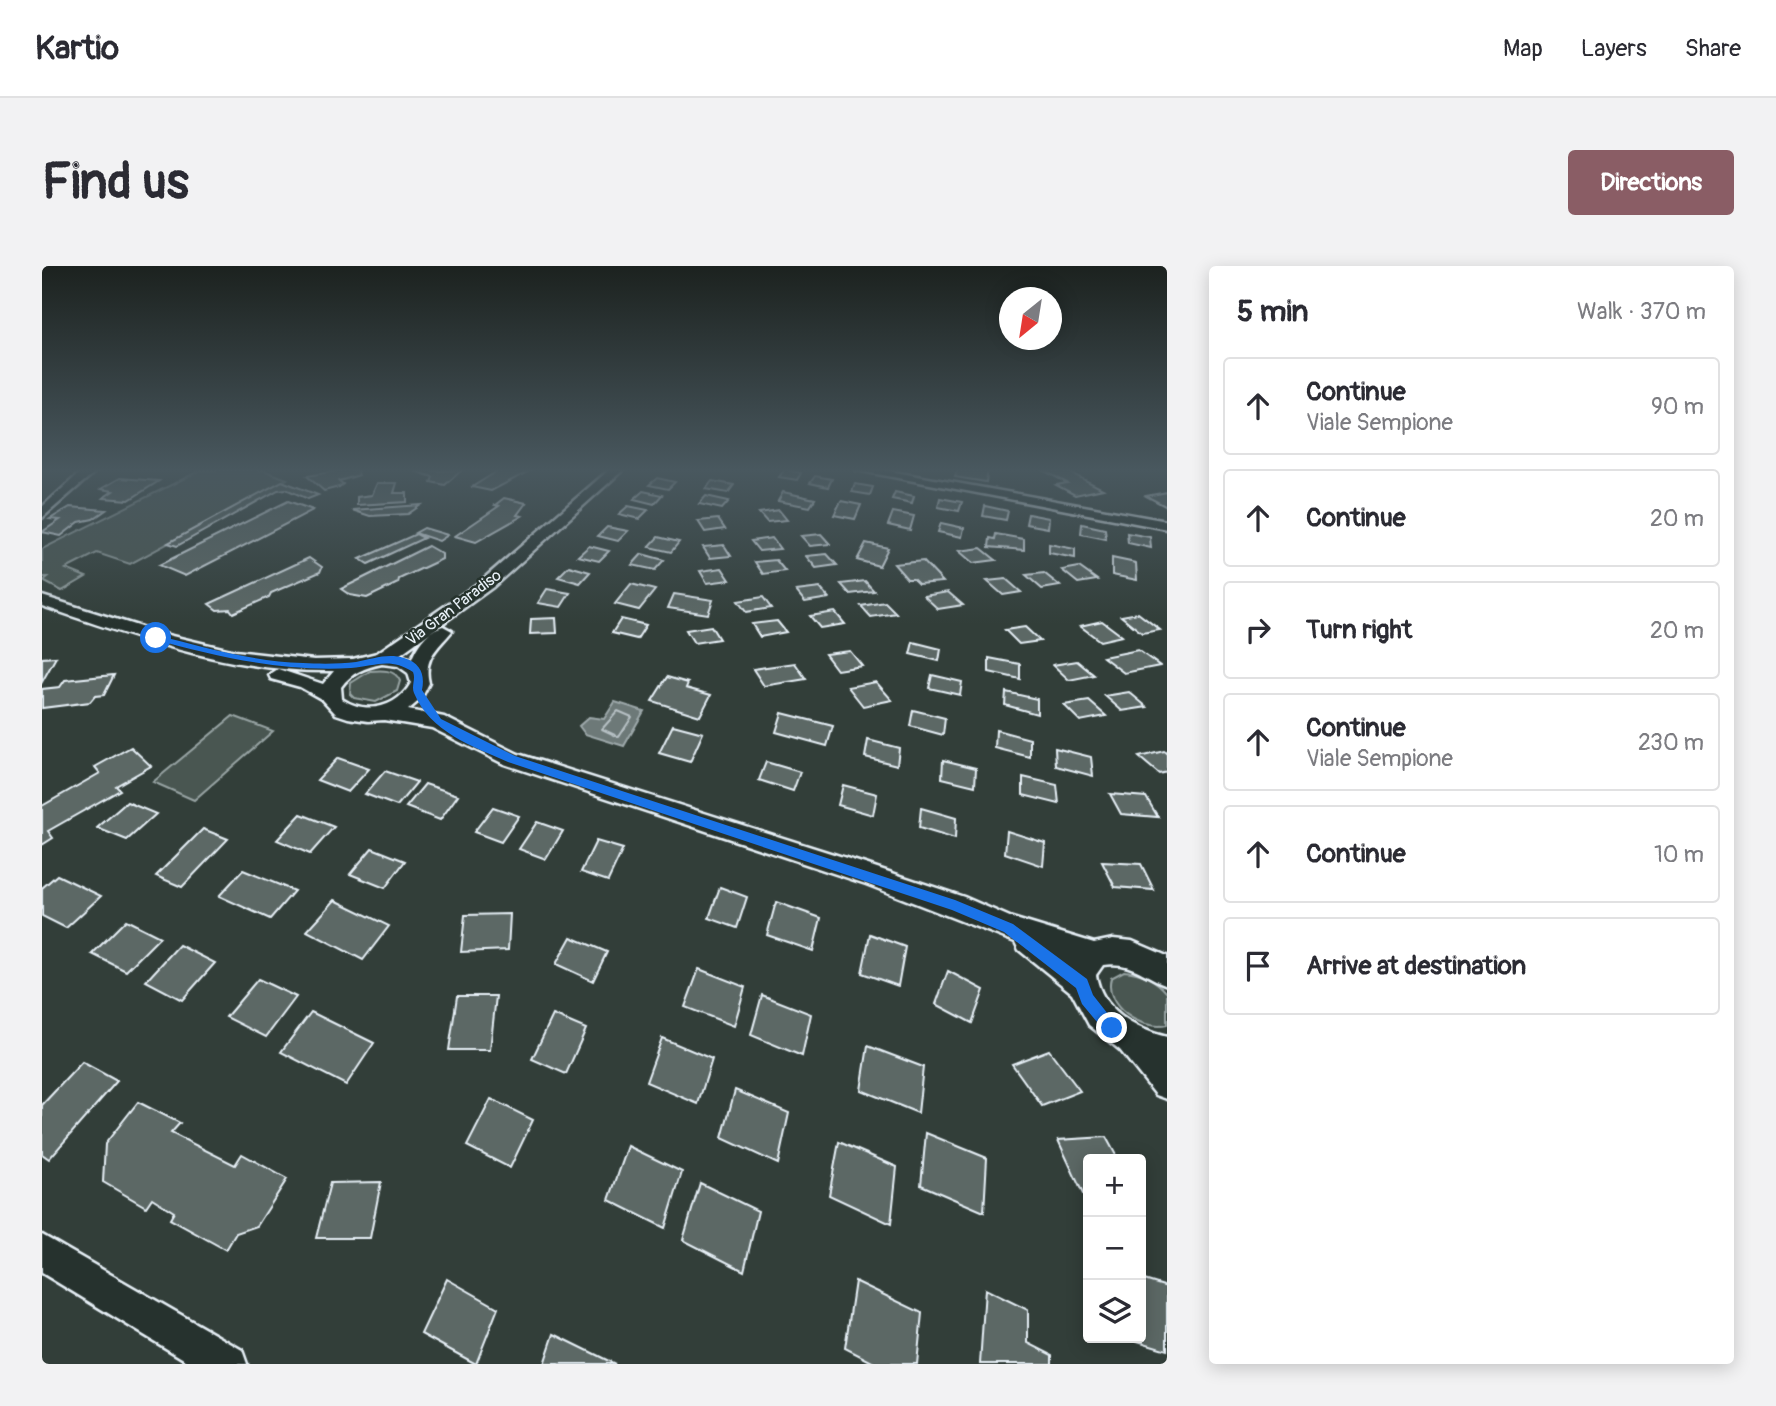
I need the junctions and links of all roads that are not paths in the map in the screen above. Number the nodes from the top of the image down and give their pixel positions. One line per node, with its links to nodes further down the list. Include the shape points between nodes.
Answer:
1 (558, 521): 7 (street, Via Gran Paradiso, via 473,596)
2 (572, 521): 9 (street, Via Gran Paradiso, via 430,640)
3 (1146, 521): 4 (street)
4 (1167, 525)
5 (42, 601): 8 (street, via 212,652 301,666)
6 (42, 611): 10 (street, via 184,658 292,677)
7 (382, 658): 8 (street); 9 (street, via 403,661)
8 (355, 665): 10 (street, via 336,678)
9 (417, 680): 11 (street, via 410,699); 12 (street)
10 (330, 695): 11 (street, via 348,713)
11 (384, 713): 12 (street)
12 (437, 722): 13 (street, via 511,759 880,880)
13 (1009, 928): 14 (street); 16 (street)
14 (1094, 954): 15 (street, via 1116,950); 16 (street, via 1082,972)
15 (1160, 964)
16 (1082, 984): 17 (street, via 1097,1014)
17 (1130, 1041): 18 (street); 19 (street)
18 (1167, 1052)
19 (1167, 1084)
20 (42, 1253): 21 (street)
21 (228, 1364)

